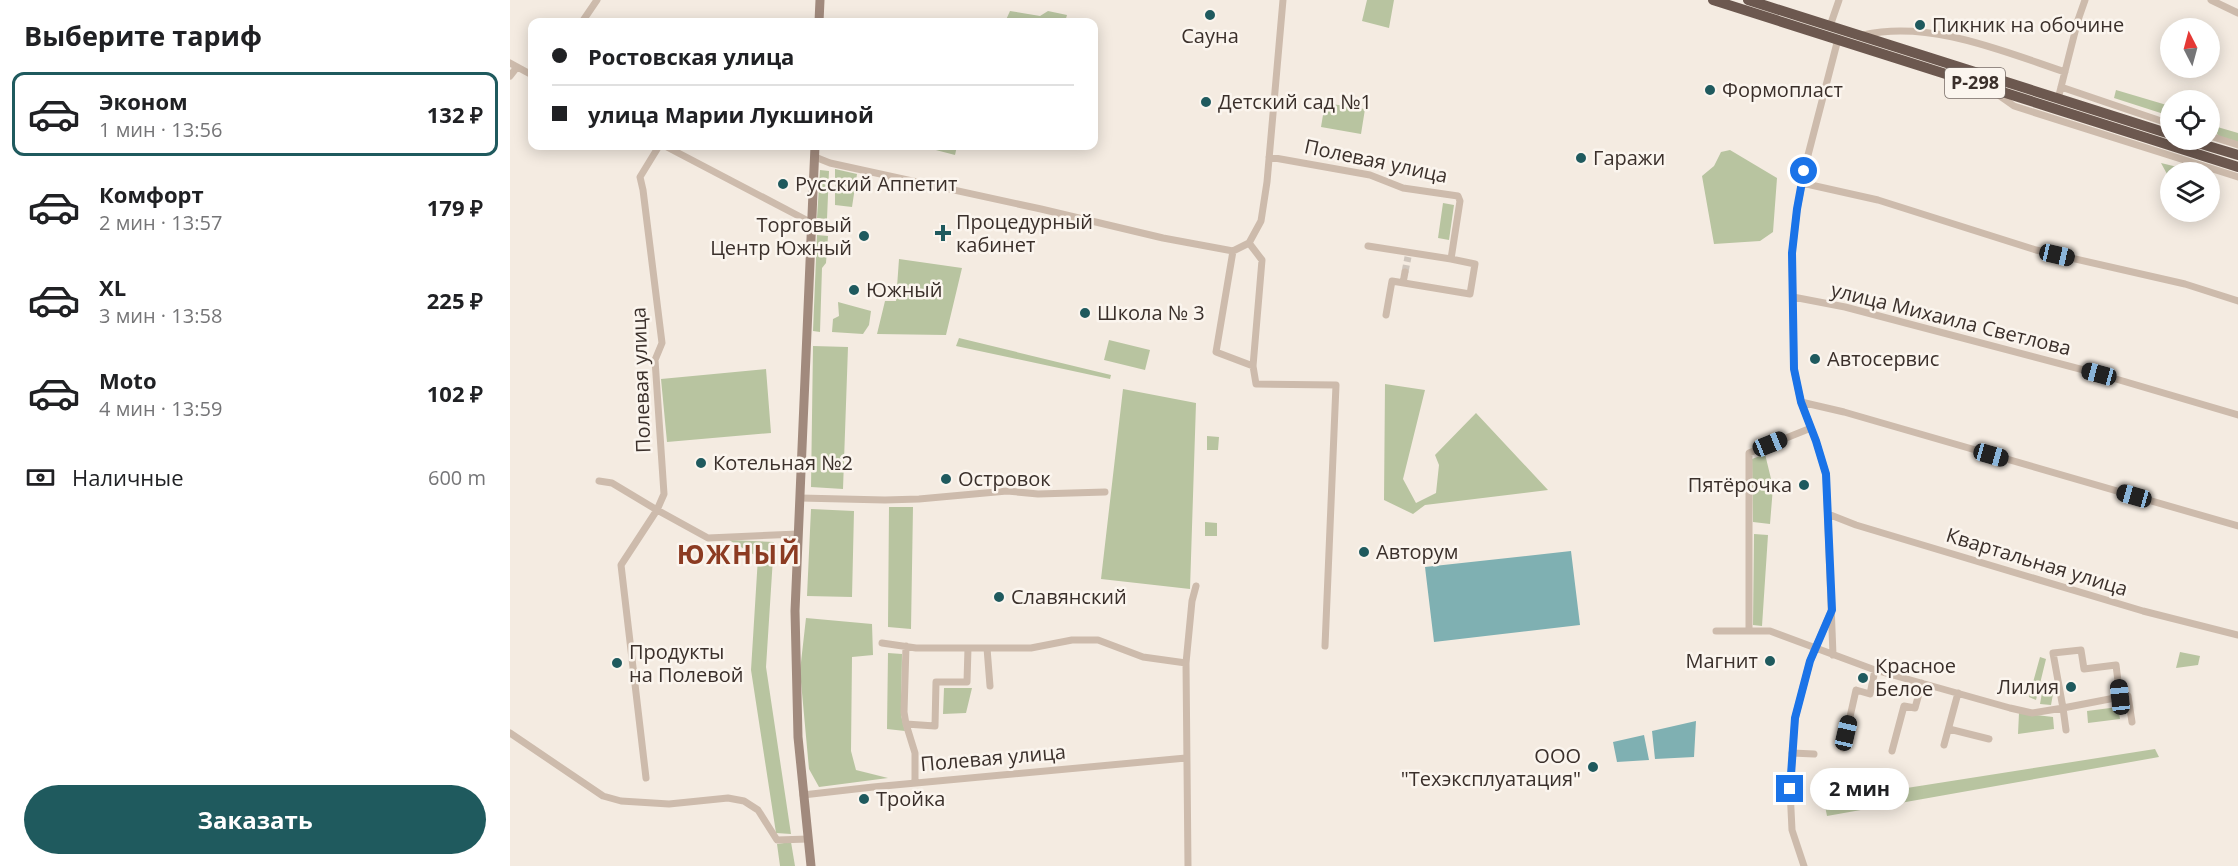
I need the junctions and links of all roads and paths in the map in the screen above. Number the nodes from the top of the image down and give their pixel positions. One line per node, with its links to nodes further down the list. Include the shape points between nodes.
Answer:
1 (597, 0): 10 (street)
2 (820, 0): 11 (main road)
3 (1283, 0): 32 (street)
4 (1713, 0): 14 (highway, Р-298)
5 (1748, 0): 12 (highway, Р-298)
6 (1839, 0): 12 (street)
7 (2085, 0): 16 (street)
8 (2211, 0): 9 (street)
9 (2238, 13)
10 (585, 18)
11 (819, 18)
12 (1830, 26): 13 (highway, Р-298)
13 (1861, 36): 16 (street, via 1901,32 1960,38); 21 (highway, Р-298)
14 (1838, 39): 19 (highway, Р-298); 35 (street)
15 (514, 65): 17 (street); 18 (street)
16 (2065, 72): 20 (street)
17 (528, 73)
18 (510, 76)
19 (1987, 87): 33 (highway, Р-298); 34 (street, via 2014,106)
20 (2061, 87): 21 (street); 22 (street)
21 (2058, 99): 23 (highway, Р-298)
22 (2160, 121)
23 (2160, 131)
24 (2220, 139): 25 (street)
25 (2238, 145)
26 (657, 150): 53 (street, Полевая улица, via 640,177 662,343 655,360 664,494)
27 (673, 150): 36 (street)
28 (815, 150): 31 (main road)
29 (2220, 150): 30 (highway)
30 (2238, 155)
31 (815, 157): 36 (main road); 39 (street, via 1163,238)
32 (1269, 157): 37 (street, via 1261,221); 40 (street, Полевая улица, via 1370,176 1403,188 1458,196)
33 (2238, 167)
34 (2238, 177)
35 (1802, 183): 43 (street, via 1792,253); 44 (street, via 1878,200 2036,250 2186,284)
36 (812, 223): 52 (main road)
37 (1249, 243): 39 (street); 46 (street, via 1262,260)
38 (1368, 246): 40 (street)
39 (1233, 250): 46 (street, via 1216,352)
40 (1451, 260): 42 (street, via 1475,264 1470,294)
41 (1405, 272): 42 (street)
42 (1403, 283): 45 (street, via 1392,281)
43 (1793, 297): 47 (street, via 1794,369); 48 (street, улица Михаила Светлова, via 2087,371)
44 (2238, 301)
45 (1386, 315)
46 (1253, 366): 64 (street, via 1256,384 1336,384)
47 (1801, 402): 49 (street); 55 (street)
48 (2238, 415)
49 (1811, 428): 54 (street, via 1826,474); 60 (street, via 1749,453)
50 (599, 481): 53 (street, via 612,483)
51 (1105, 492): 52 (street, via 1007,491 896,500)
52 (800, 498): 56 (main road)
53 (657, 510): 56 (street, via 708,538); 88 (street, Полевая улица, via 621,565)
54 (1828, 514): 58 (street); 61 (street, Квартальная улица, via 2143,611)
55 (2238, 526)
56 (798, 534): 90 (main road, via 795,669)
57 (1196, 586): 69 (street)
58 (1832, 610): 65 (street); 68 (street)
59 (1716, 630): 60 (street)
60 (1749, 631): 65 (street, via 1770,631)
61 (2238, 635)
62 (882, 643): 63 (street)
63 (906, 646): 66 (street); 77 (street)
64 (1325, 646)
65 (1816, 647): 68 (street); 85 (street, via 1795,718)
66 (968, 648): 67 (street); 77 (street, via 967,682 936,682 935,726)
67 (987, 648): 69 (street, via 1031,648 1072,640 1098,640 1143,657); 72 (street)
68 (1833, 655): 70 (street)
69 (1186, 663): 87 (street)
70 (1875, 670): 71 (street); 83 (street, via 1870,694 1856,690)
71 (1922, 682): 73 (street); 84 (street, via 1915,708 1904,706)
72 (990, 686)
73 (1958, 693): 75 (street, via 2032,713); 78 (street)
74 (2120, 697): 75 (street); 75 (street, via 2116,665 2084,669 2080,650 2053,653); 76 (street, via 2128,696)
75 (2063, 708): 79 (street)
76 (2132, 722)
77 (906, 724): 89 (street, via 915,753)
78 (1949, 729): 81 (street); 82 (street)
79 (2066, 730)
80 (510, 733): 91 (street, via 603,795 621,801 669,804 728,798 744,801 758,810 777,840)
81 (1989, 739)
82 (1944, 745)
83 (1843, 748)
84 (1892, 751)
85 (1792, 753): 86 (street); 94 (street, via 1792,830)
86 (1814, 754)
87 (1186, 759): 89 (street, Полевая улица); 93 (street)
88 (645, 778)
89 (915, 783): 90 (street, Полевая улица)
90 (803, 795): 91 (main road)
91 (808, 839): 92 (main road)
92 (811, 866)
93 (1188, 866)
94 (1804, 866)

